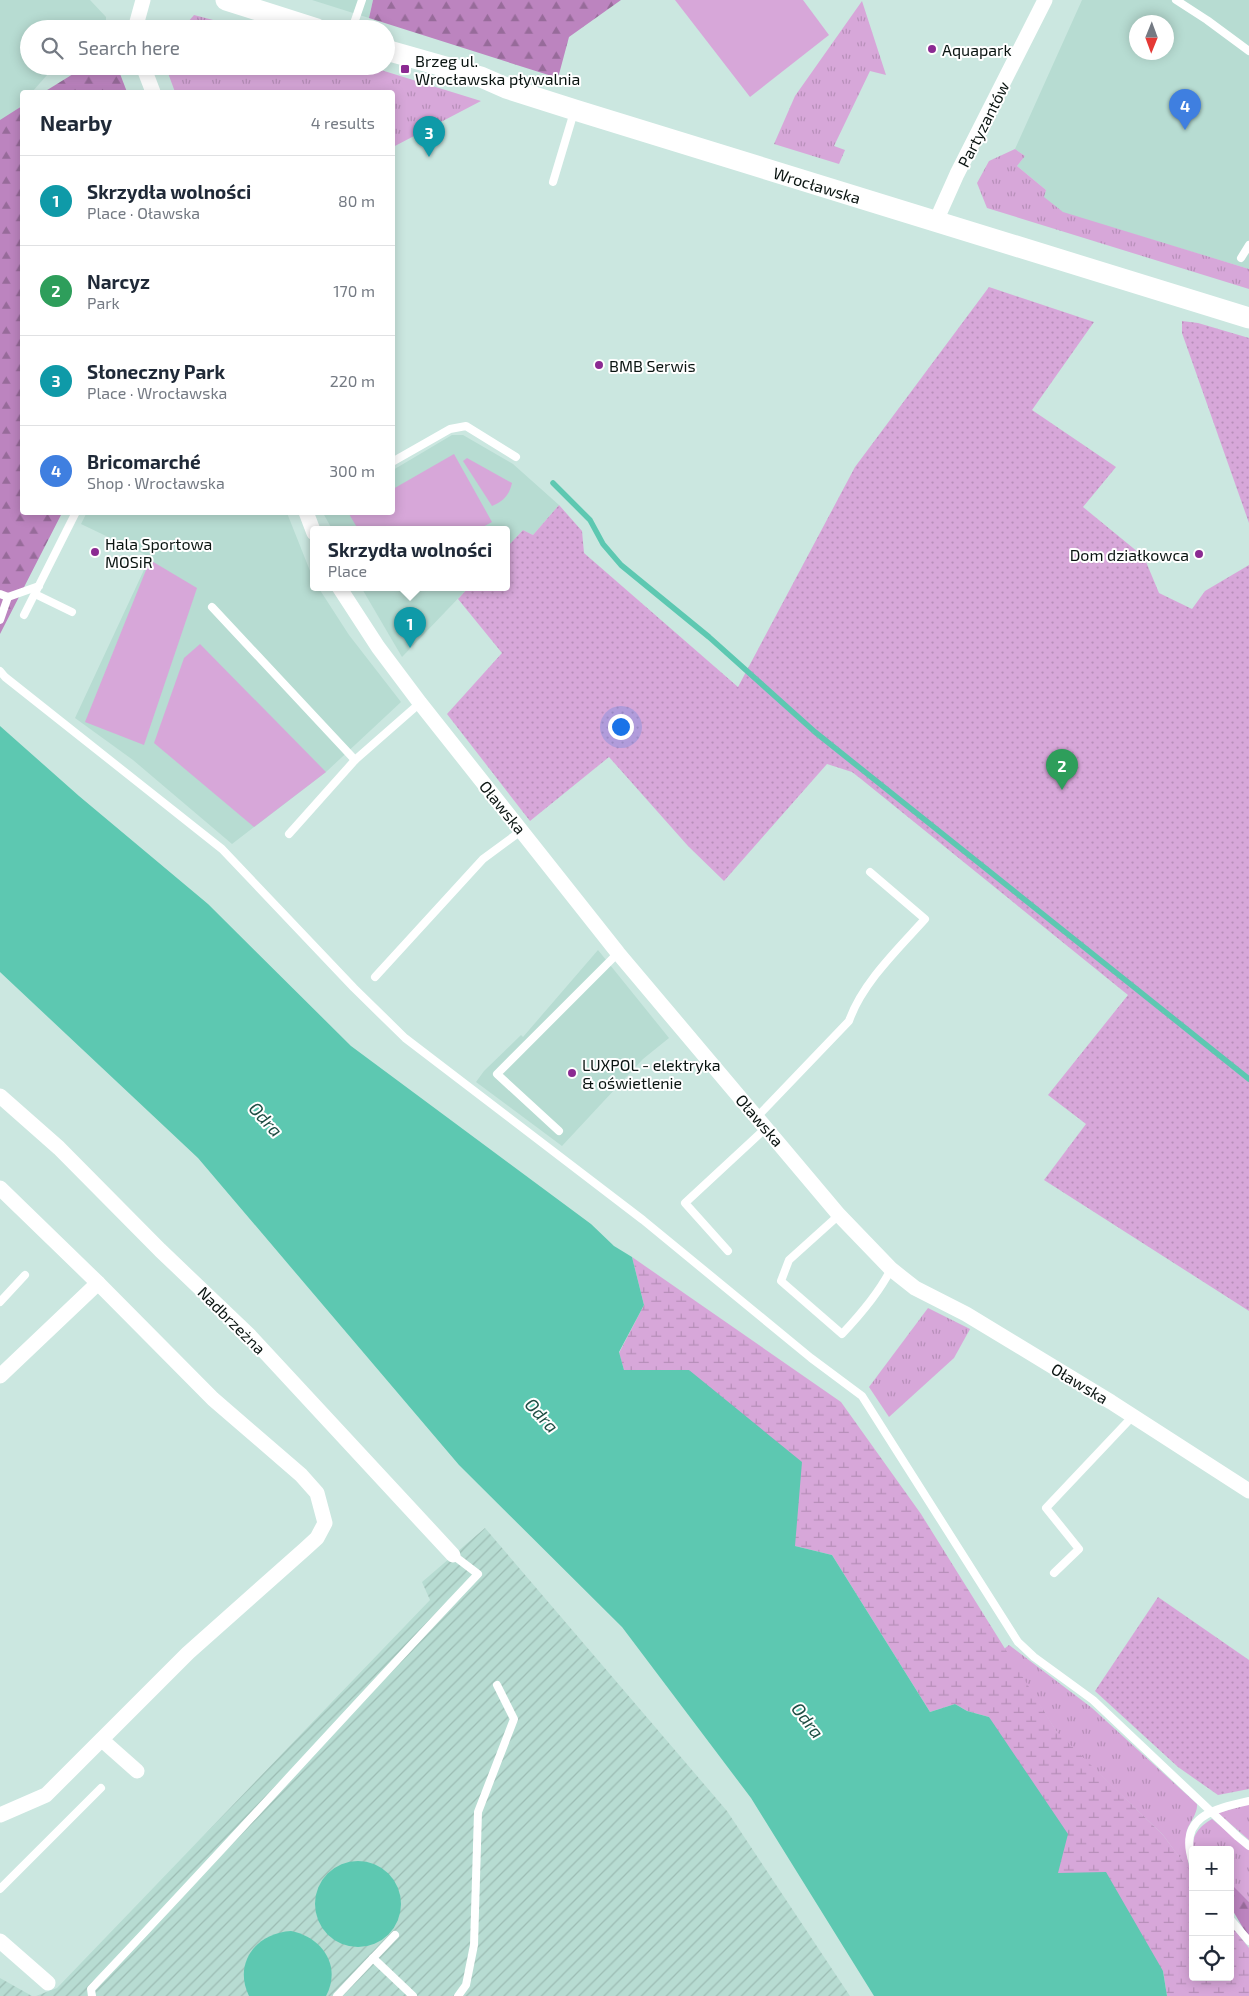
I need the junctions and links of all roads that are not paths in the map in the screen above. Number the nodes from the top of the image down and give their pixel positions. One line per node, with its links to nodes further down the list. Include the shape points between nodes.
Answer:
1 (143, 0): 6 (street)
2 (226, 0): 7 (street)
3 (362, 0): 8 (lane)
4 (1045, 0): 15 (street, Partyzantów)
5 (1177, 0): 9 (lane)
6 (137, 20)
7 (289, 20)
8 (355, 20)
9 (1249, 50)
10 (395, 53): 13 (street, Wrocławska, via 481,77)
11 (146, 75): 12 (street)
12 (152, 90)
13 (575, 110): 14 (lane); 15 (street, Wrocławska)
14 (554, 182)
15 (936, 221): 18 (street, Wrocławska)
16 (1249, 245): 17 (lane)
17 (1241, 258)
18 (1249, 318)
19 (516, 457): 20 (lane, via 466,426 450,429)
20 (395, 460)
21 (74, 515): 22 (lane)
22 (39, 586): 25 (lane); 26 (lane)
23 (342, 591): 32 (street, Oławska)
24 (0, 594): 26 (lane)
25 (36, 594): 28 (lane); 29 (lane)
26 (8, 597): 30 (lane)
27 (212, 607): 33 (lane)
28 (72, 612)
29 (24, 615)
30 (0, 620)
31 (0, 670): 59 (lane, via 222,849 404,1038 644,1220 862,1396 1018,1642 1092,1700)
32 (420, 703): 33 (lane); 34 (street, Oławska)
33 (355, 760): 35 (lane)
34 (521, 831): 37 (street, Oławska); 38 (lane, via 483,859)
35 (289, 834)
36 (870, 872): 40 (lane, via 925,918 855,1004 849,1021)
37 (618, 953): 40 (street, Oławska); 41 (lane, via 497,1074)
38 (375, 977)
39 (0, 1096): 52 (street, Nadbrzeżna, via 59,1148 250,1336)
40 (762, 1123): 43 (street, Oławska); 44 (lane, via 685,1203)
41 (559, 1131)
42 (0, 1188): 47 (street)
43 (840, 1215): 45 (street, Oławska); 45 (lane, via 790,1260 781,1280 842,1334)
44 (728, 1251)
45 (891, 1269): 50 (street, Oławska, via 915,1288 966,1314)
46 (25, 1276): 48 (lane)
47 (98, 1283): 49 (street); 55 (street, via 213,1399 301,1476 317,1493 325,1523 317,1538 188,1653)
48 (0, 1302)
49 (0, 1376)
50 (1133, 1416): 51 (street, Oławska); 53 (lane, via 1046,1508 1079,1549)
51 (1249, 1491)
52 (452, 1555): 70 (lane, via 478,1574 91,1989)
53 (1054, 1573)
54 (497, 1685): 73 (lane, via 514,1719 478,1812 474,1944 466,1985)
55 (102, 1740): 56 (street); 60 (street, via 46,1795)
56 (137, 1771)
57 (102, 1788): 63 (lane)
58 (1249, 1801): 59 (lane)
59 (1211, 1811): 61 (lane, via 1195,1824 1188,1840); 62 (lane)
60 (0, 1815)
61 (1189, 1846)
62 (1249, 1846)
63 (0, 1889)
64 (1234, 1924): 67 (lane)
65 (395, 1935): 68 (lane)
66 (0, 1941): 69 (street)
67 (1249, 1941)
68 (374, 1958): 71 (lane); 72 (lane)
69 (48, 1983)
70 (92, 1996)
71 (337, 1996)
72 (413, 1996)
73 (458, 1996)

